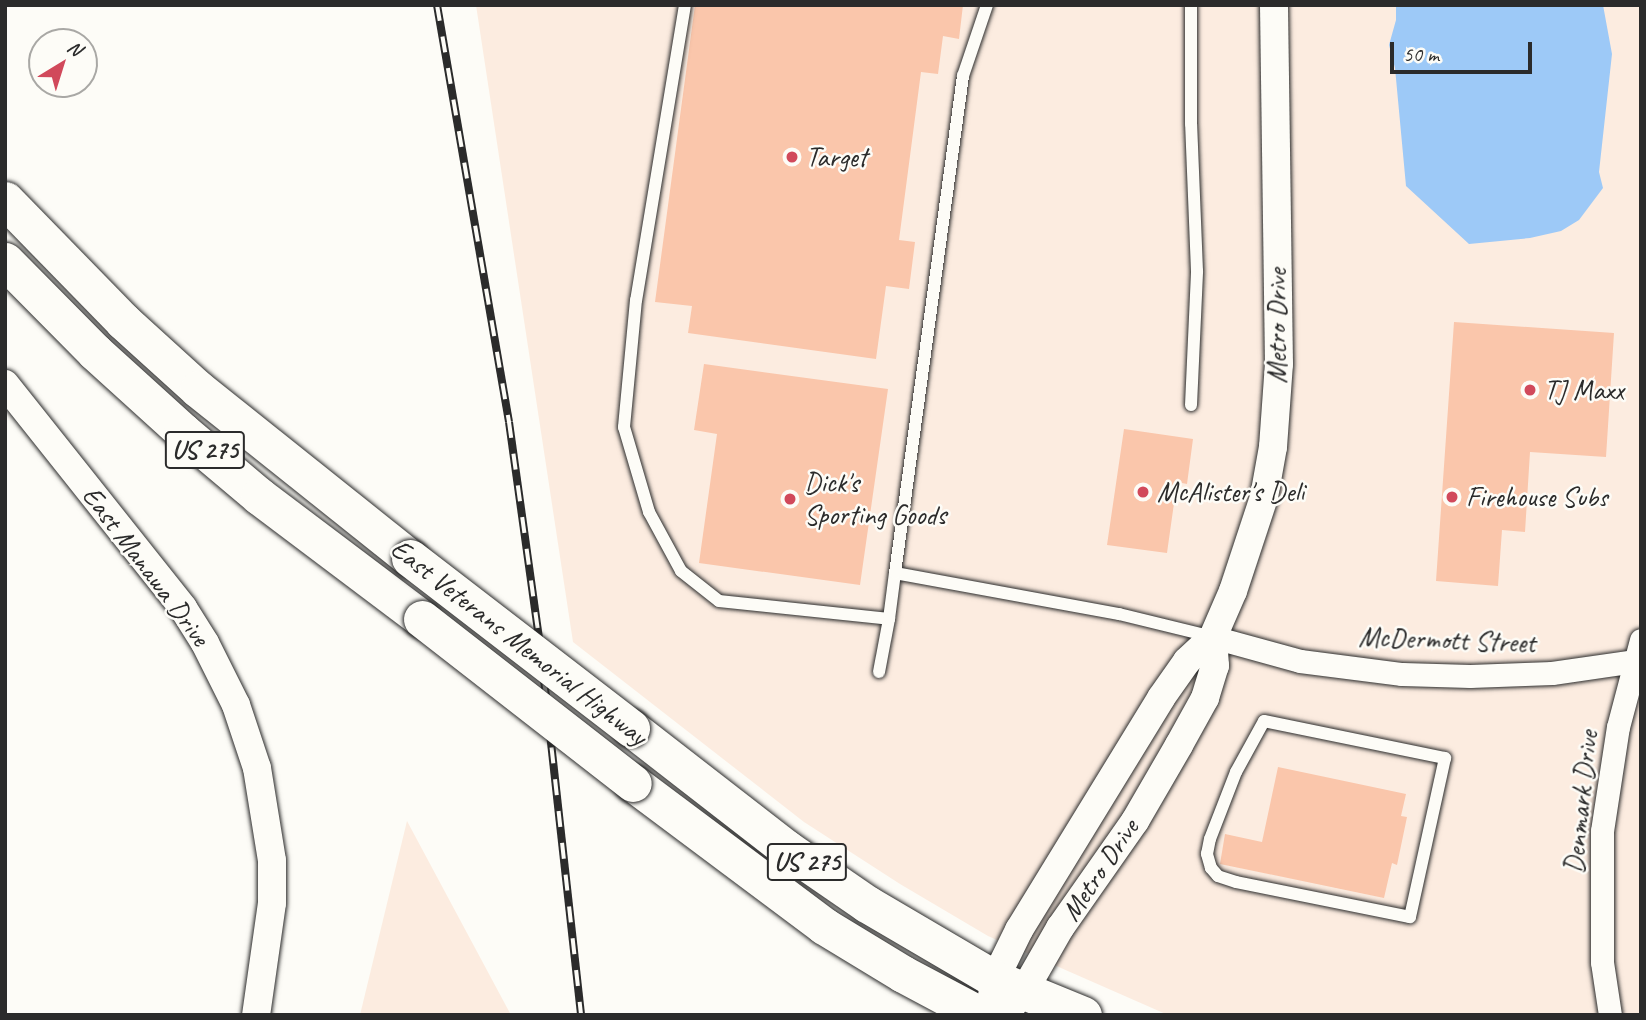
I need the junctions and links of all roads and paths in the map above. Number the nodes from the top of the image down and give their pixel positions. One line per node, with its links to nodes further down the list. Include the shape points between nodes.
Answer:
1 (685, 5): 10 (lane, via 636,300 624,427 633,464 649,512 681,571 719,601)
2 (986, 5): 9 (lane, via 963,76)
3 (1191, 5): 8 (lane, via 1198,271)
4 (1274, 5): 11 (street, Metro Drive, via 1279,336 1273,447 1256,522)
5 (5, 200): 15 (main road, East Veterans Memorial Highway / US 275, bridge, via 198,389 411,558 798,857 867,904)
6 (5, 261): 17 (main road, East Veterans Memorial Highway / US 275, bridge, via 95,352 259,496 824,926)
7 (5, 384): 16 (street, East Manawa Drive, via 183,608 236,705 257,768 272,862 270,930)
8 (1191, 405)
9 (895, 573): 10 (lane); 11 (lane, via 1119,614)
10 (889, 619): 13 (lane)
11 (1213, 637): 12 (street, McDermott Street, via 1300,661 1402,674 1552,673); 15 (street, Metro Drive, via 1187,661 1161,698 1019,930); 15 (street, Metro Drive, via 1215,666 1205,698 1135,821 1060,928)
12 (1639, 654): 21 (street, Denmark Drive, via 1610,771 1602,831 1602,962)
13 (879, 672)
14 (1422, 754): 14 (lane, via 1264,721 1236,772 1210,838 1207,854 1211,868 1218,876 1236,882 1410,917 1445,758)
15 (1010, 985): 18 (street, Metro Drive); 19 (street, Metro Drive, via 1010,1008); 20 (main road, East Veterans Memorial Highway / US 275)
16 (256, 1015)
17 (980, 1015)
18 (989, 1015)
19 (997, 1015)
20 (1083, 1015)
21 (1610, 1015)

